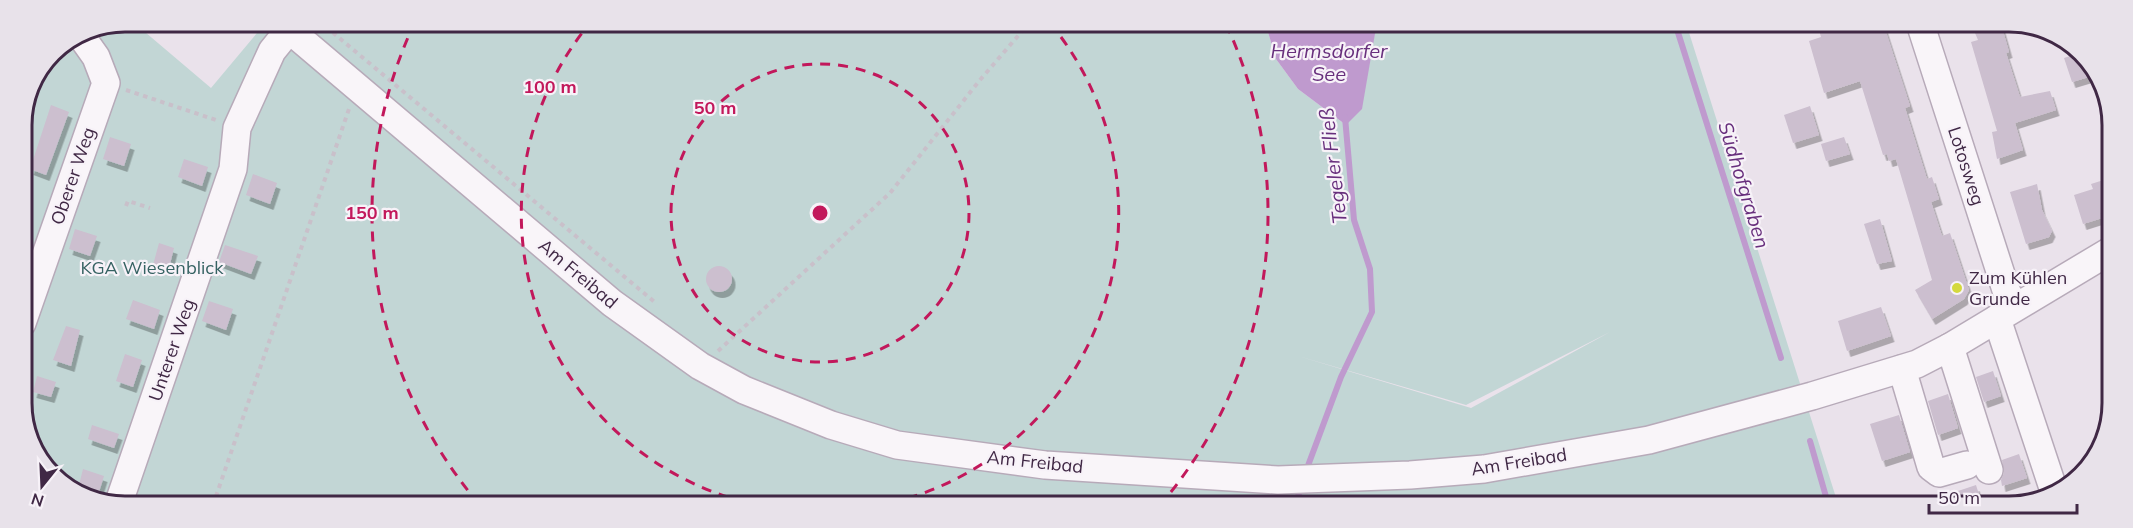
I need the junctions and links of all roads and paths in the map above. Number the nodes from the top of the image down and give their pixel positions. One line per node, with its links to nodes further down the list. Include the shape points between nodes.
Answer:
1 (281, 32): 9 (street, Unterer Weg)
2 (291, 32): 8 (street, Am Freibad)
3 (332, 32): 14 (path)
4 (1021, 32): 18 (path, via 890,193)
5 (1923, 32): 15 (street, Lotosweg, via 2007,293)
6 (85, 41): 7 (street)
7 (106, 83): 9 (path); 13 (street, Oberer Weg)
8 (356, 87): 20 (street, Am Freibad, via 612,303 700,366 744,390 831,425 897,445 1045,465 1278,480 1484,469 1649,440); 23 (path)
9 (237, 128): 22 (street, Unterer Weg, via 233,168)
10 (126, 206): 11 (path, via 128,201)
11 (150, 208)
12 (2102, 256): 15 (street, Am Freibad)
13 (32, 294)
14 (661, 307)
15 (2007, 312): 17 (street, Am Freibad); 21 (street, Lotosweg)
16 (712, 344): 18 (path)
17 (1950, 347): 20 (street, Am Freibad); 20 (street, via 1978,468 1939,473 1931,467)
18 (720, 349): 19 (path)
19 (730, 354)
20 (1909, 367)
21 (2052, 485)
22 (121, 496)
23 (216, 496)

